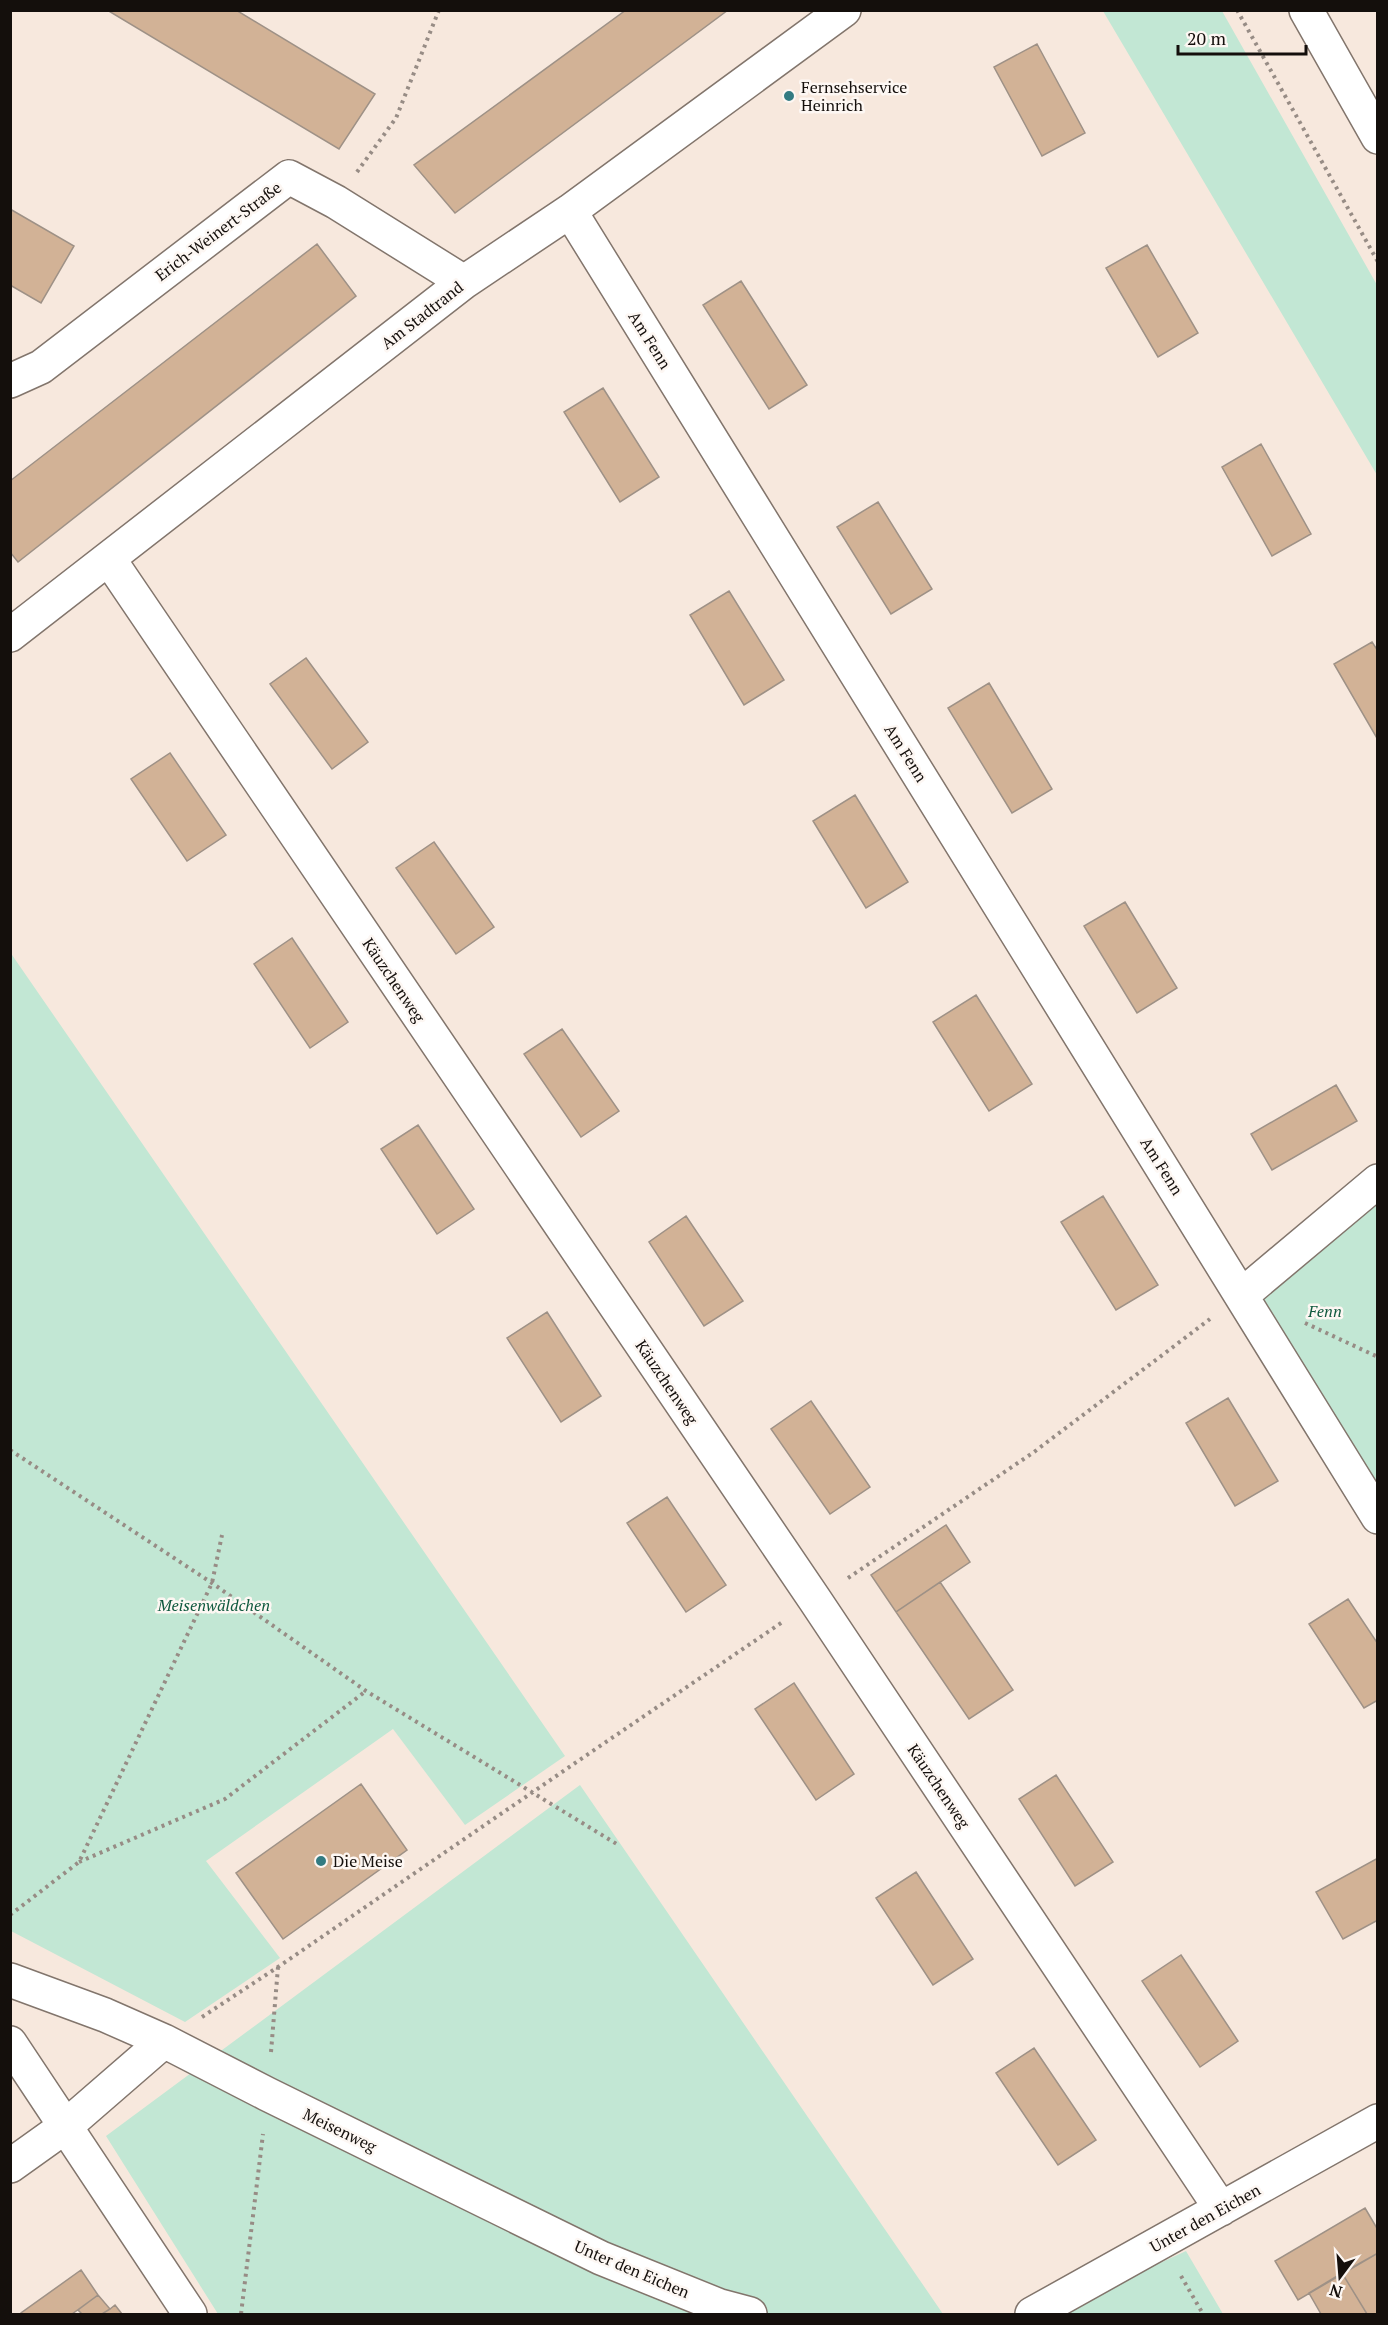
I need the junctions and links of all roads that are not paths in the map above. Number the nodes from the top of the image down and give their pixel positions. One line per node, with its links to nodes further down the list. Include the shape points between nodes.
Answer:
1 (844, 10): 4 (street, Am Stadtrand)
2 (1306, 10): 3 (street)
3 (1377, 137)
4 (570, 211): 5 (street, Am Stadtrand); 10 (street, Am Fenn)
5 (464, 282): 6 (street, Erich-Weinert-Straße, via 289,177 41,367); 7 (street, Am Stadtrand)
6 (10, 381)
7 (109, 559): 8 (street, Am Stadtrand); 18 (street, Käuzchenweg, via 815,1600)
8 (10, 635)
9 (1377, 1181): 10 (street)
10 (1242, 1295): 11 (street, Am Fenn)
11 (1377, 1517)
12 (10, 1980): 13 (street, Meisenweg)
13 (164, 2041): 16 (street); 19 (street, Meisenweg)
14 (10, 2043): 16 (street)
15 (1377, 2121): 18 (street, Unter den Eichen)
16 (66, 2126): 17 (street); 20 (street)
17 (10, 2166)
18 (1221, 2209): 22 (street, Unter den Eichen)
19 (516, 2217): 21 (street, Unter den Eichen, via 601,2258 720,2306)
20 (190, 2314)
21 (750, 2314)
22 (1032, 2314)

